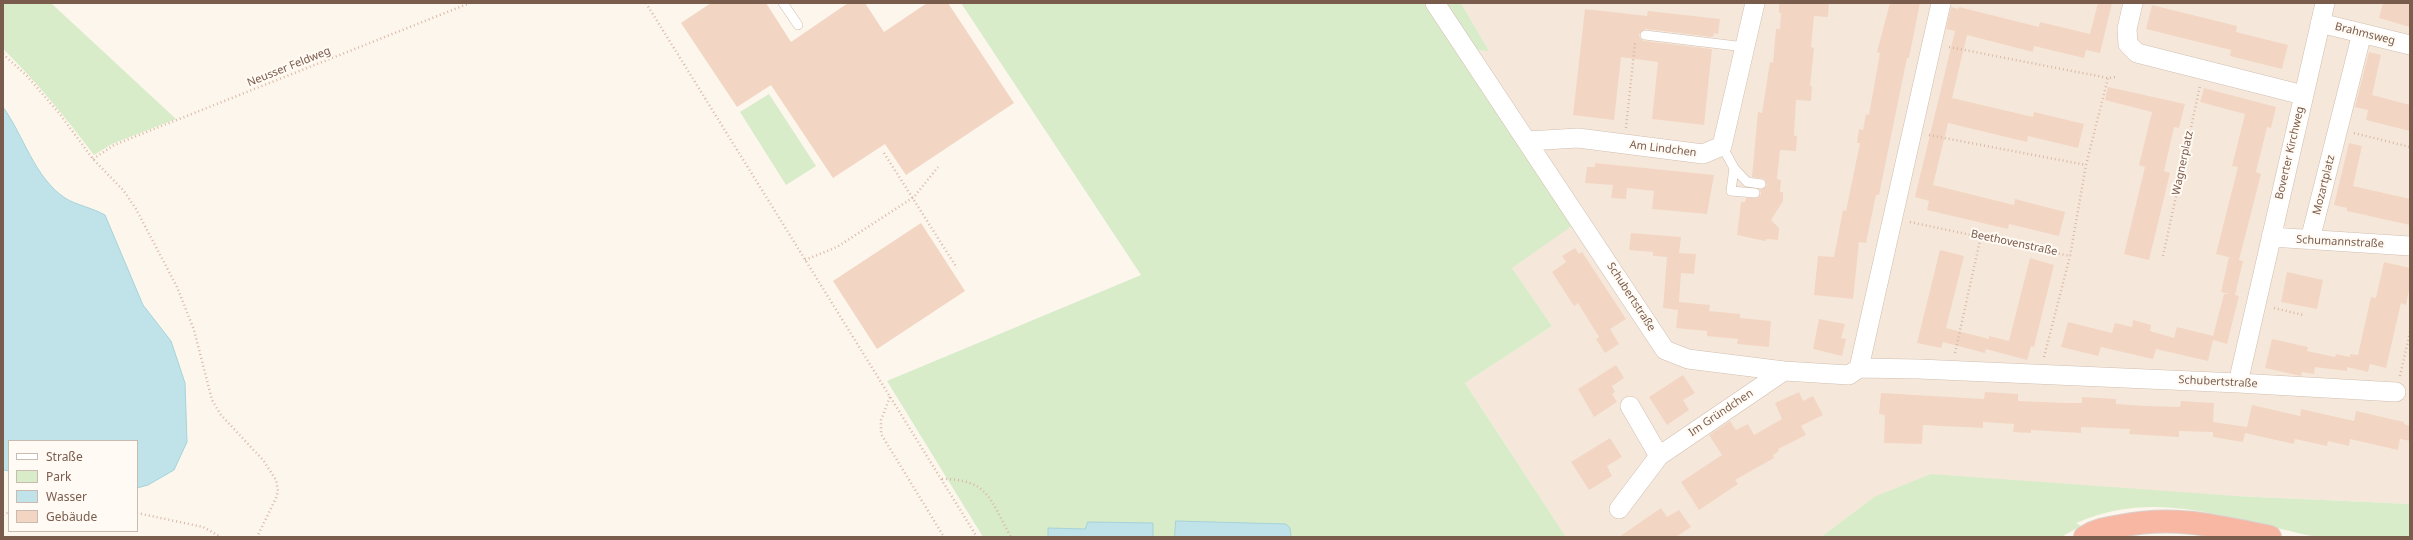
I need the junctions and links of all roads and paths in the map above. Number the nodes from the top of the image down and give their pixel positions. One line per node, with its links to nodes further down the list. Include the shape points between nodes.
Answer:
1 (470, 3): 28 (path, Neusser Feldweg, via 113,146)
2 (646, 3): 42 (path)
3 (784, 3): 10 (lane)
4 (1435, 3): 23 (street, Schubertstraße)
5 (1755, 3): 15 (street)
6 (1941, 3): 13 (street)
7 (2133, 3): 17 (street, via 2127,29 2128,44 2137,53)
8 (2325, 3): 9 (street, Boverter Kirchweg)
9 (2320, 23): 11 (street, Brahmsweg); 20 (street, Boverter Kirchweg)
10 (798, 25)
11 (2362, 34): 14 (street, Brahmsweg); 21 (street, Mozartplatz)
12 (1645, 35): 15 (lane); 24 (path, via 1639,34 1636,39)
13 (1933, 44): 19 (path); 22 (street)
14 (2410, 45)
15 (1745, 47): 25 (street)
16 (3, 54): 28 (path, via 27,76)
17 (2204, 70): 20 (street); 41 (path, Wagnerplatz)
18 (2117, 77): 19 (path)
19 (2108, 78): 29 (path, Beethovenstraße)
20 (2304, 95): 37 (street, Boverter Kirchweg)
21 (2338, 129): 26 (path); 38 (street, Mozartplatz)
22 (1911, 132): 29 (path); 35 (street)
23 (1528, 141): 24 (street, Am Lindchen, via 1578,138); 48 (street, Schubertstraße, via 1665,350 1688,359)
24 (1624, 144): 25 (street, Am Lindchen, via 1703,154)
25 (1722, 146): 31 (lane)
26 (2410, 146)
27 (884, 153): 34 (path)
28 (93, 158): 60 (path, via 124,191 136,209 177,287 194,330 212,400 221,415 263,460 276,480 276,498)
29 (2086, 165): 40 (path, Beethovenstraße)
30 (938, 167): 34 (path)
31 (1734, 168): 32 (lane, via 1747,182); 33 (lane, via 1731,191)
32 (1762, 184)
33 (1755, 193)
34 (914, 197): 42 (path, via 837,247); 43 (path)
35 (1892, 218): 36 (path, Beethovenstraße); 47 (street)
36 (1981, 236): 40 (path, Beethovenstraße); 49 (path)
37 (2271, 237): 38 (street, Schumannstraße); 44 (street, Boverter Kirchweg)
38 (2310, 240): 39 (street, Schumannstraße)
39 (2410, 246)
40 (2070, 256): 50 (path)
41 (2163, 256)
42 (805, 260): 53 (path)
43 (957, 268)
44 (2256, 304): 45 (path); 51 (street, Boverter Kirchweg)
45 (2303, 315)
46 (2410, 332): 52 (path)
47 (1859, 368): 48 (street, Schubertstraße, via 1849,374); 49 (street, Schubertstraße)
48 (1784, 371): 55 (street, Im Gründchen)
49 (1951, 371): 50 (street, Schubertstraße)
50 (2040, 375): 51 (street, Schubertstraße)
51 (2238, 383): 52 (street, Schubertstraße)
52 (2396, 392)
53 (890, 397): 56 (path); 61 (path, via 880,420 882,434)
54 (1630, 406): 55 (street)
55 (1659, 456): 57 (street, Im Gründchen)
56 (941, 480): 62 (path); 63 (path, via 960,479 975,483 986,494)
57 (1619, 509)
58 (138, 513): 59 (path, via 203,526)
59 (221, 537)
60 (257, 537)
61 (944, 537)
62 (977, 537)
63 (1011, 537)
64 (2085, 537): 67 (highway, via 2094,531 2147,521 2174,520)
65 (2162, 537): 66 (highway, via 2170,534)
66 (2200, 537)
67 (2270, 537)

